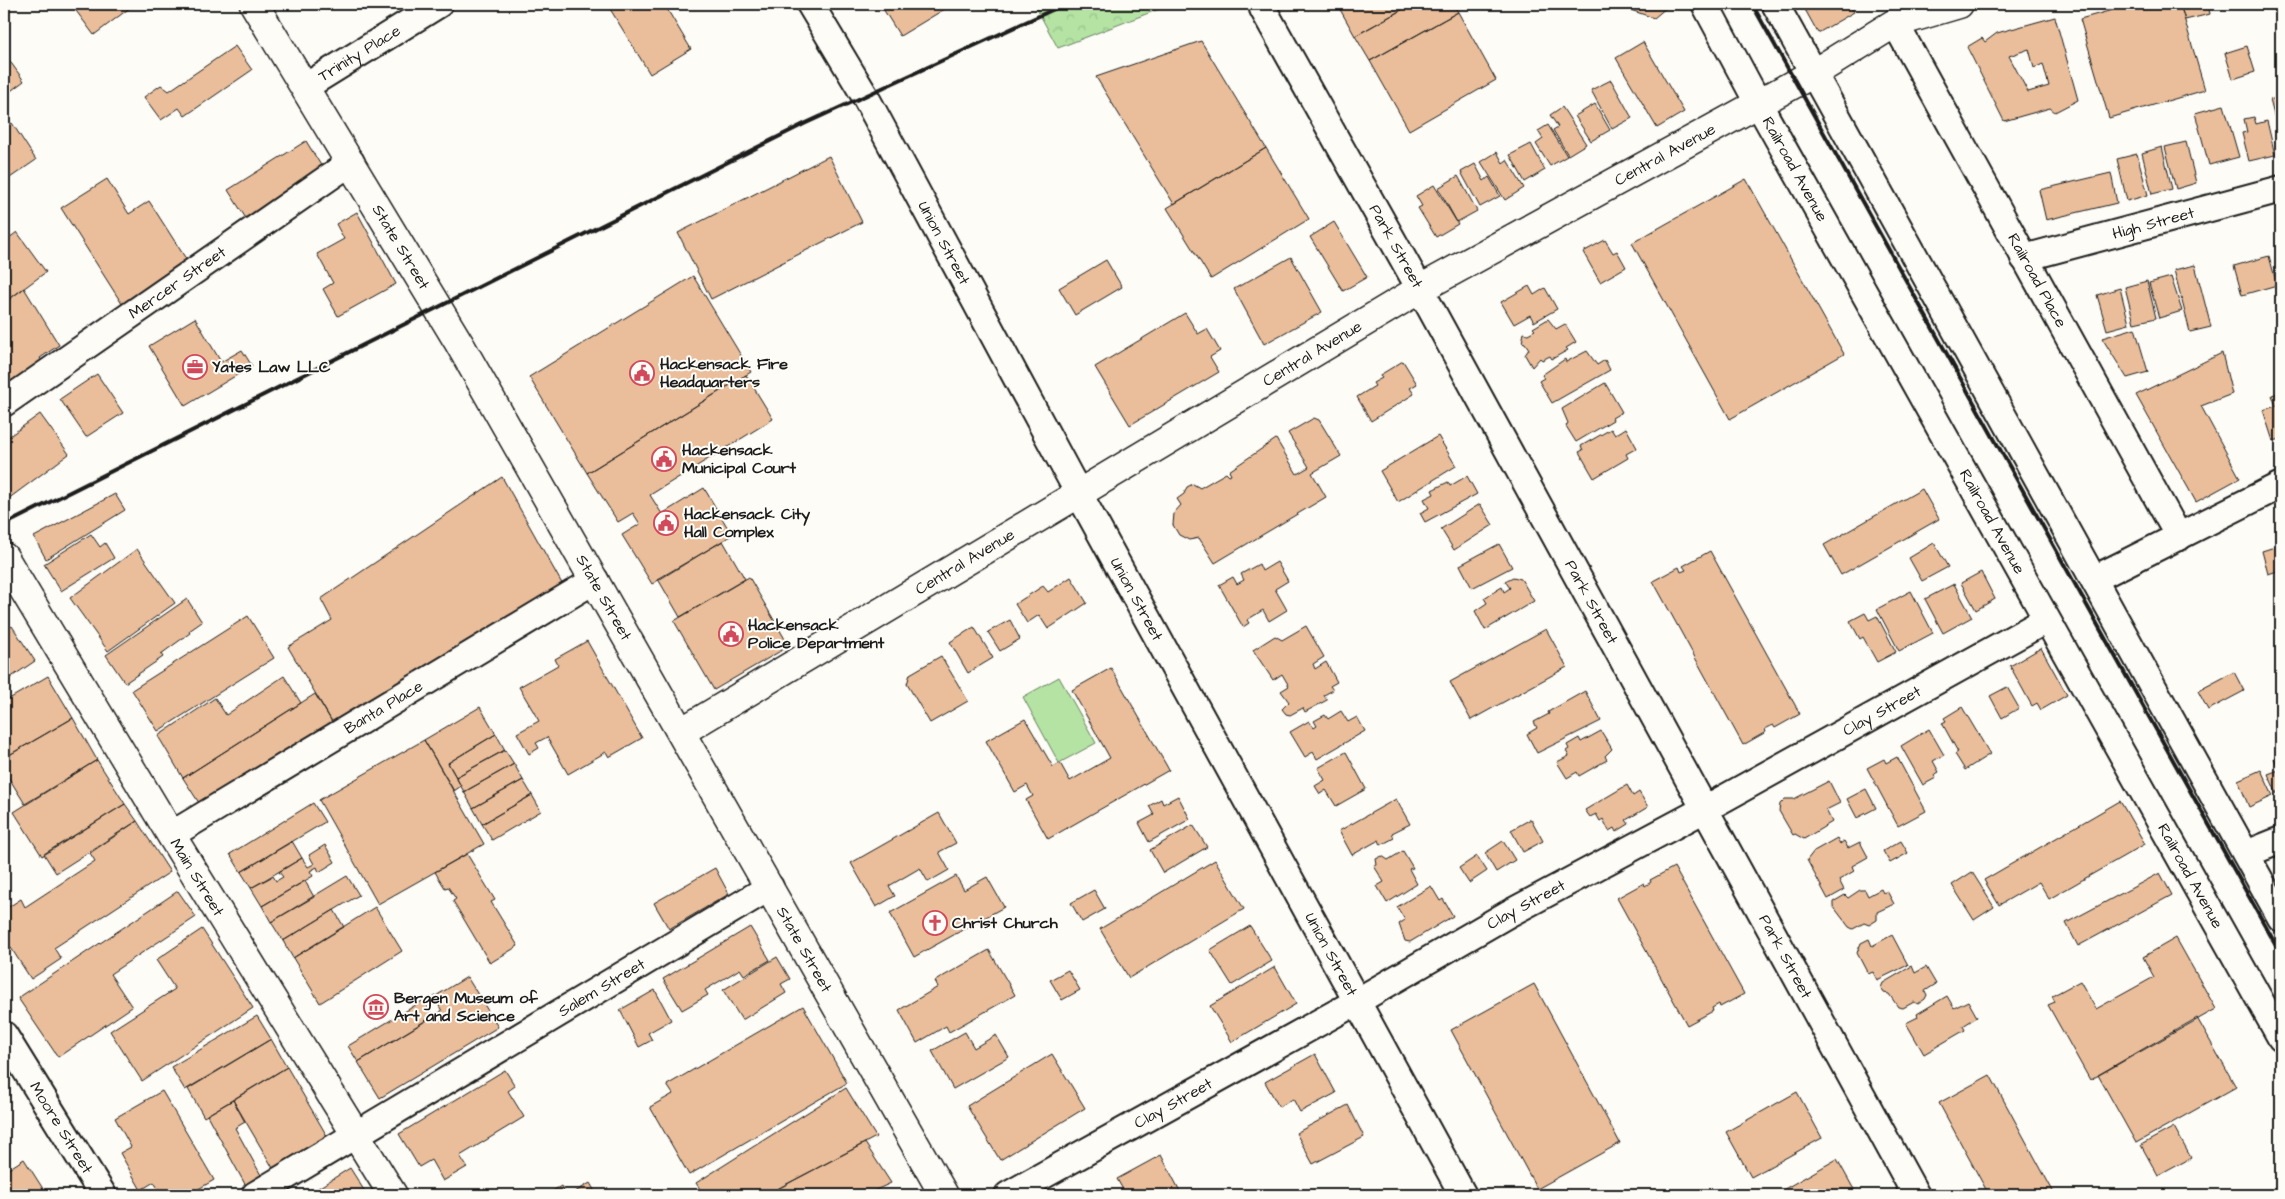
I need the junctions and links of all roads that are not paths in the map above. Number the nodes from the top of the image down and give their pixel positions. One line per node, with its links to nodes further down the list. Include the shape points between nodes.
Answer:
1 (254, 4): 10 (street, State Street)
2 (439, 4): 10 (street, Trinity Place)
3 (810, 4): 18 (street, Union Street, via 865,96)
4 (1705, 4): 11 (street, Railroad Avenue)
5 (1775, 4): 9 (street)
6 (1959, 4): 8 (street, Central Avenue)
7 (1263, 9): 15 (street, Park Street)
8 (1895, 23): 9 (street, Central Avenue); 14 (street, Railroad Place)
9 (1814, 73): 11 (street, Central Avenue); 21 (street)
10 (305, 87): 12 (street, State Street)
11 (1758, 103): 15 (street, Central Avenue); 23 (street, Railroad Avenue)
12 (351, 162): 16 (street, Mercer Street); 22 (street, State Street)
13 (2281, 189): 14 (street, High Street)
14 (2024, 258): 19 (street, Railroad Place)
15 (1420, 289): 18 (street, Central Avenue); 25 (street, Park Street)
16 (4, 402)
17 (2281, 485): 19 (street)
18 (1079, 494): 24 (street, Central Avenue); 31 (street, Union Street)
19 (2178, 537): 21 (street)
20 (4, 556): 26 (street, Main Street)
21 (2094, 579): 28 (street)
22 (595, 580): 24 (street, State Street); 26 (street, Banta Place)
23 (2046, 620): 25 (street, Clay Street); 33 (street, Railroad Avenue)
24 (681, 732): 29 (street, State Street)
25 (1706, 810): 31 (street, Clay Street, via 1508,914); 41 (street, Park Street)
26 (171, 835): 34 (street, Main Street)
27 (2281, 840): 28 (street)
28 (2246, 854): 30 (street)
29 (770, 887): 34 (street, Salem Street); 38 (street, State Street)
30 (2281, 918)
31 (1356, 1002): 39 (street, Clay Street); 40 (street, Union Street)
32 (4, 1035): 35 (street, Moore Street)
33 (2281, 1038)
34 (356, 1135): 36 (street, Salem Street); 37 (street, Main Street)
35 (103, 1195)
36 (255, 1195)
37 (393, 1195)
38 (944, 1195)
39 (1008, 1195)
40 (1463, 1195)
41 (1916, 1195)

